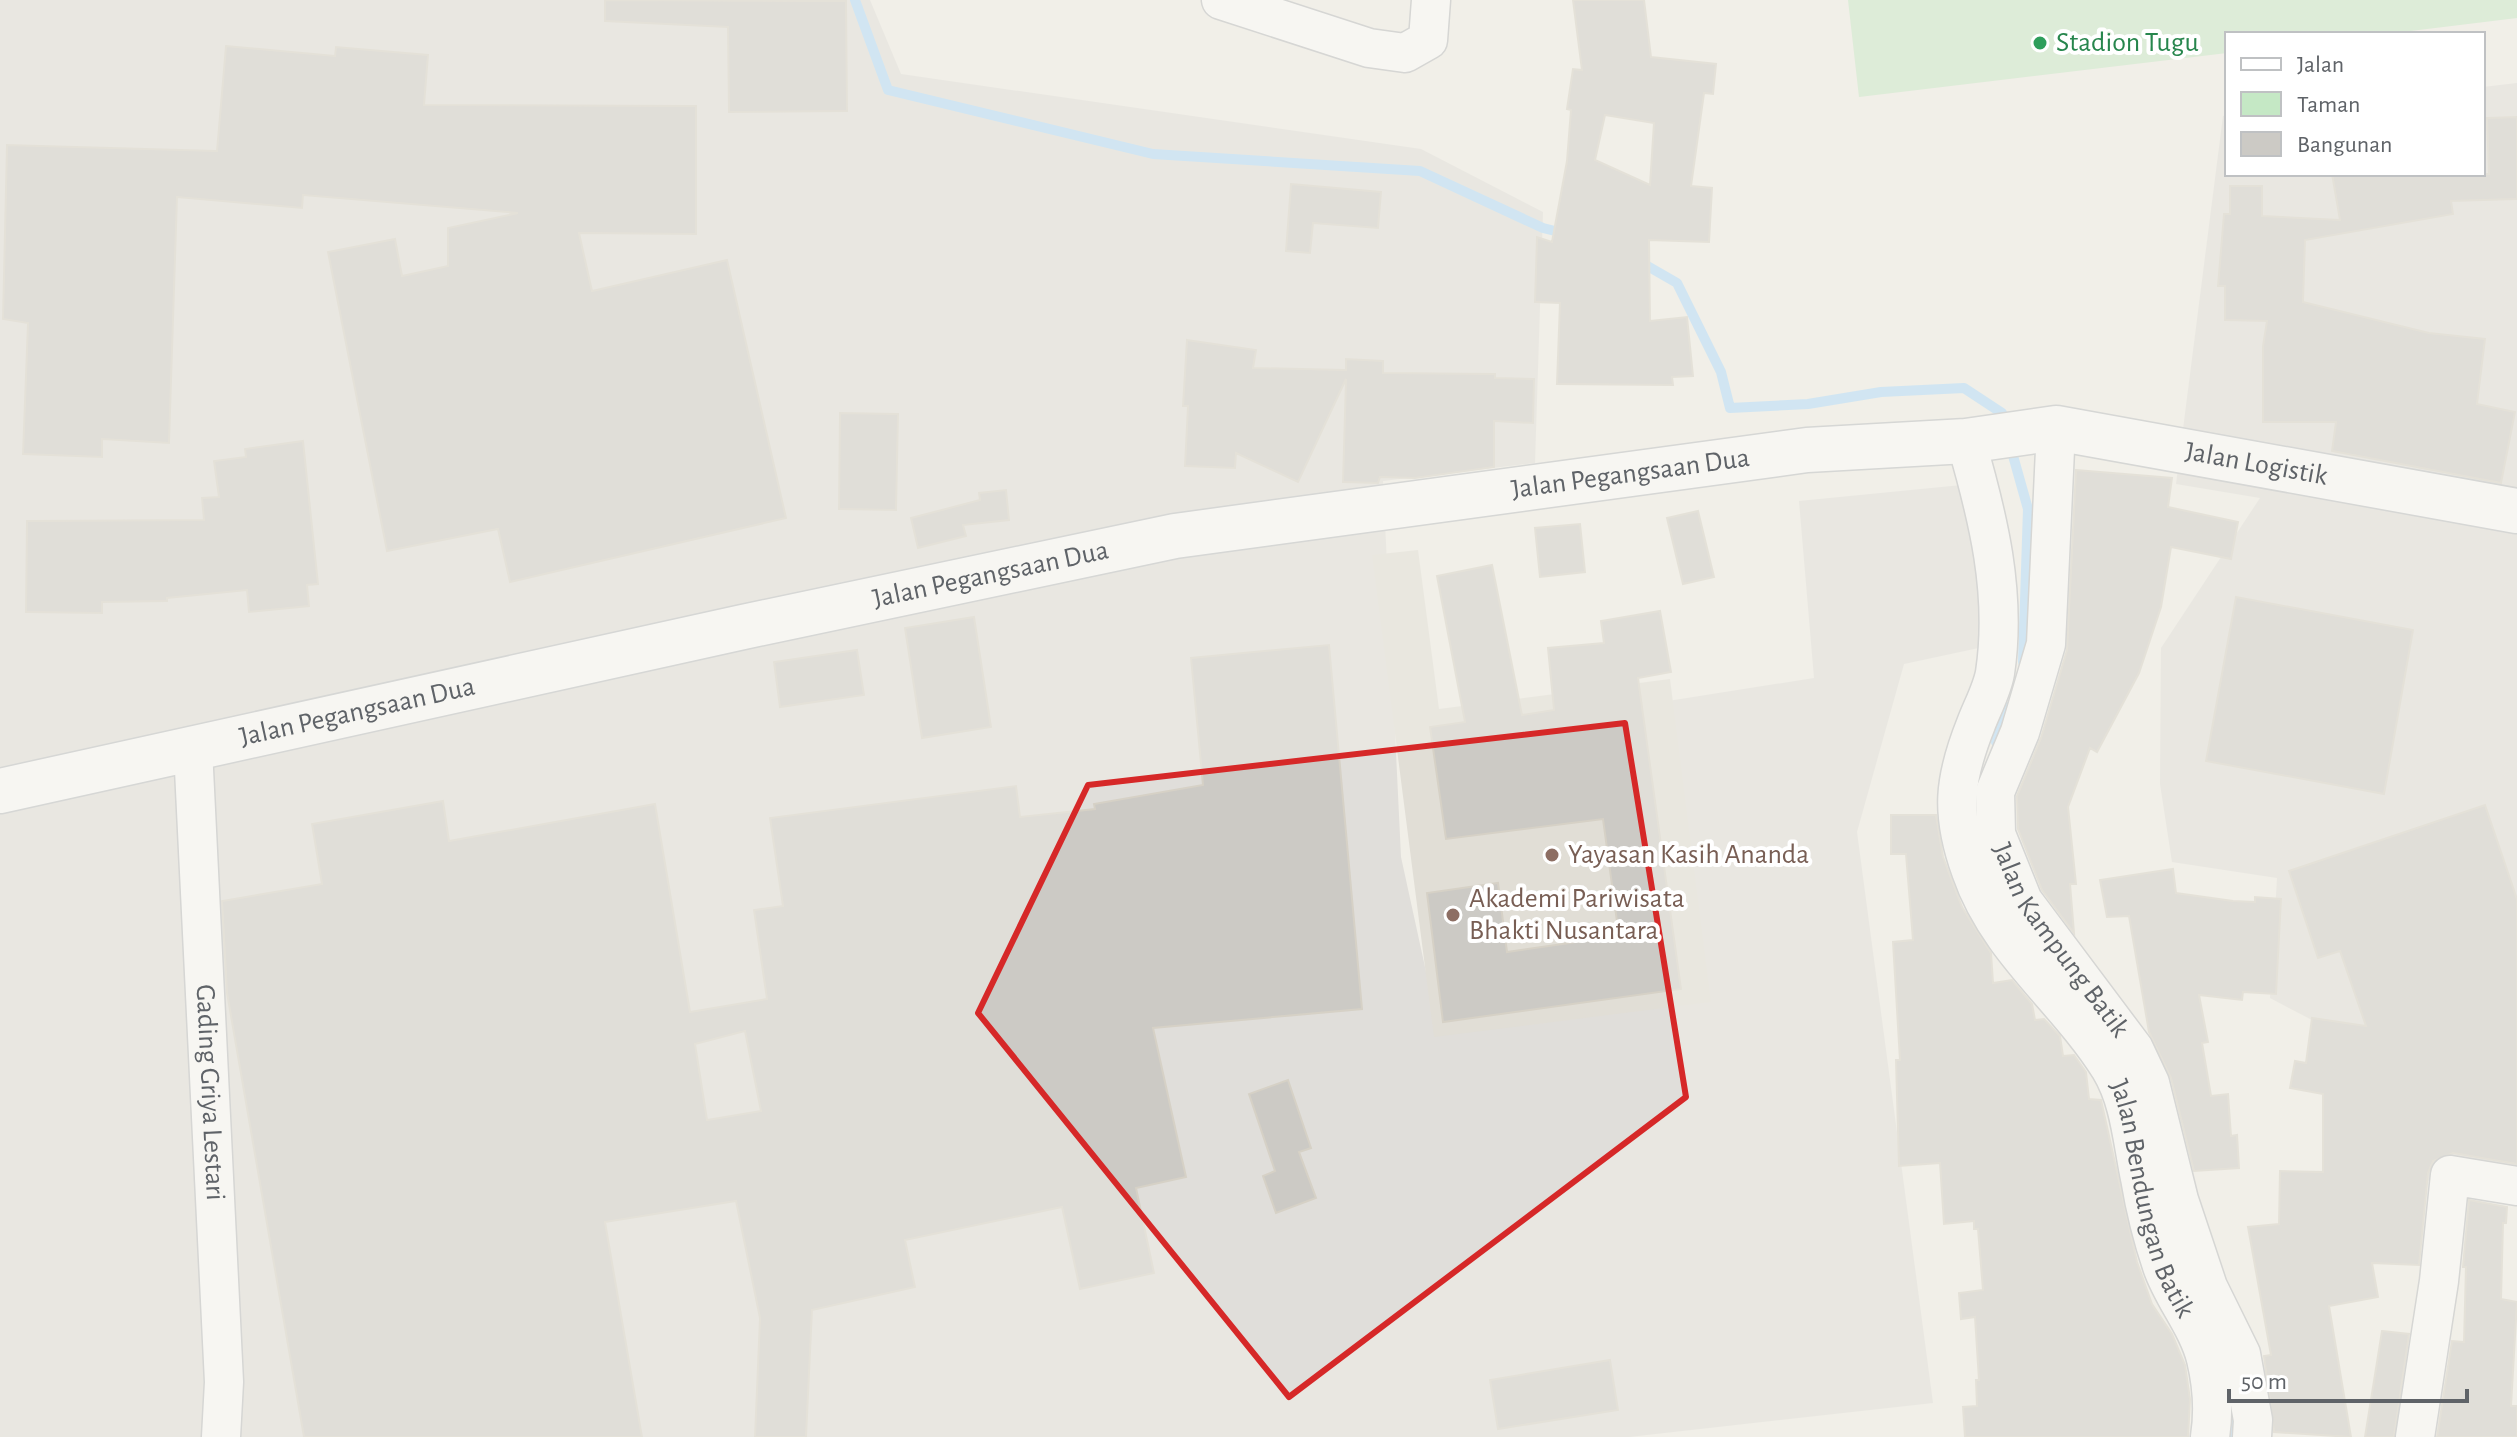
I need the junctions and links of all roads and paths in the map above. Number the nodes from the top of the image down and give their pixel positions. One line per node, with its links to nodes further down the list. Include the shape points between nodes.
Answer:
1 (1221, 0): 2 (street, via 1369,48 1405,53 1428,40)
2 (1432, 4)
3 (2012, 433): 4 (main road, Jalan Logistik); 5 (main road, Jalan Pegangsaan Dua, via 1807,450 1175,536); 9 (street, Jalan Bendungan Batik, via 1990,529 1999,625 1994,677 1963,757 1956,788 1959,830 1971,873 2022,962 2087,1035 2122,1091 2163,1269 2205,1356 2211,1387); 10 (street, Jalan Kampung Batik, via 2046,644 2020,732 1995,792 1996,834 2023,901 2134,1049 2150,1083 2179,1200 2208,1287 2241,1354)
4 (2517, 511)
5 (193, 749): 6 (main road, Jalan Pegangsaan Dua); 8 (street, Gading Griya Lestari, via 224,1382)
6 (0, 791)
7 (2517, 1186): 11 (street, via 2450,1175)
8 (221, 1437)
9 (2210, 1437)
10 (2252, 1437)
11 (2415, 1437)

